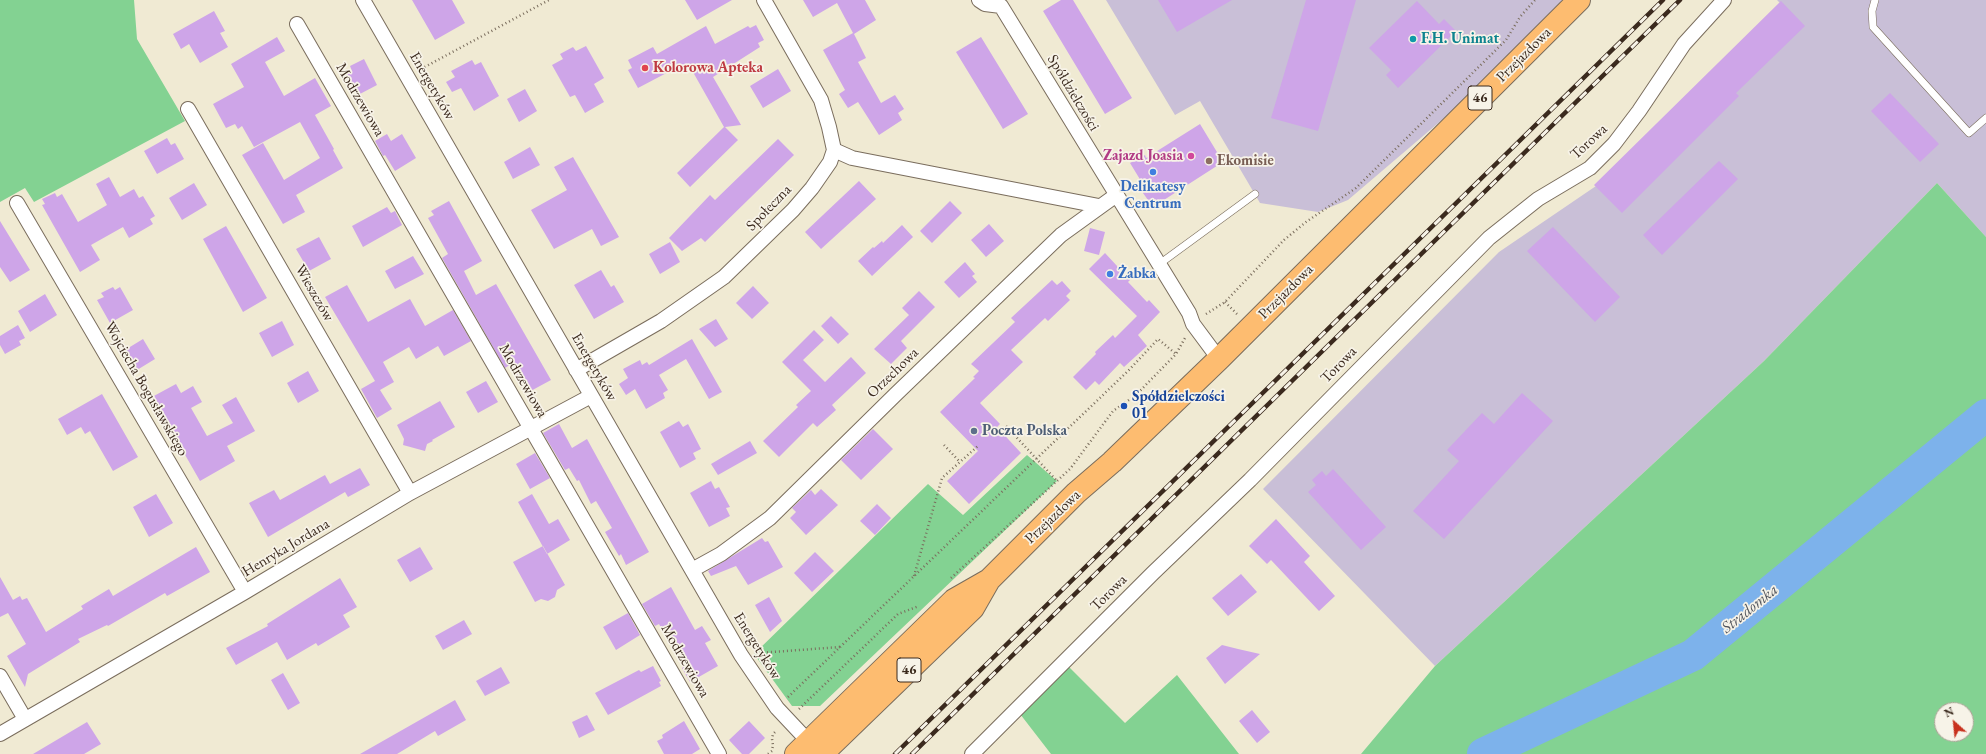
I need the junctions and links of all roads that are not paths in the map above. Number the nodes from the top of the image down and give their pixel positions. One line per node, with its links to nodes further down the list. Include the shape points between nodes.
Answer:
1 (364, 0): 18 (street, Energetyków)
2 (764, 0): 11 (street, via 821,100)
3 (979, 0): 7 (street, Spółdzielczości, via 985,4)
4 (1580, 0): 17 (main road, Przejazdowa / 46)
5 (1724, 0): 29 (street, Torowa, via 1684,44 1639,112 1614,144 1590,168 1538,199 1489,238 1250,480)
6 (1875, 0): 10 (lane, via 1872,11 1873,27 1969,133)
7 (1003, 3): 13 (street, Spółdzielczości)
8 (297, 24): 20 (street, Modrzewiowa)
9 (188, 109): 21 (street, Wieszczów)
10 (1986, 118)
11 (834, 150): 15 (street, via 852,158); 18 (street, Społeczna, via 830,162 793,210 724,277 661,321)
12 (1255, 194): 16 (lane)
13 (1115, 196): 15 (street, Orzechowa); 16 (street, Spółdzielczości)
14 (17, 203): 23 (street, Wojciecha Bogusławskiego)
15 (1099, 206): 22 (street, Orzechowa, via 1050,246 770,518)
16 (1158, 265): 17 (street, Spółdzielczości, via 1189,313 1193,324)
17 (1219, 359): 27 (main road, Przejazdowa / 46, via 1076,493 989,580 954,600)
18 (576, 370): 19 (street, Energetyków)
19 (592, 396): 20 (street, Henryka Jordana); 22 (street, Energetyków)
20 (531, 429): 21 (street, Henryka Jordana); 28 (street, Modrzewiowa)
21 (410, 493): 23 (street, Henryka Jordana)
22 (692, 570): 27 (street, Energetyków, via 741,655 776,708)
23 (245, 592): 25 (street, Henryka Jordana)
24 (0, 676): 25 (street)
25 (25, 719): 26 (street, Henryka Jordana)
26 (0, 734)
27 (809, 750)
28 (719, 754)
29 (972, 754)

